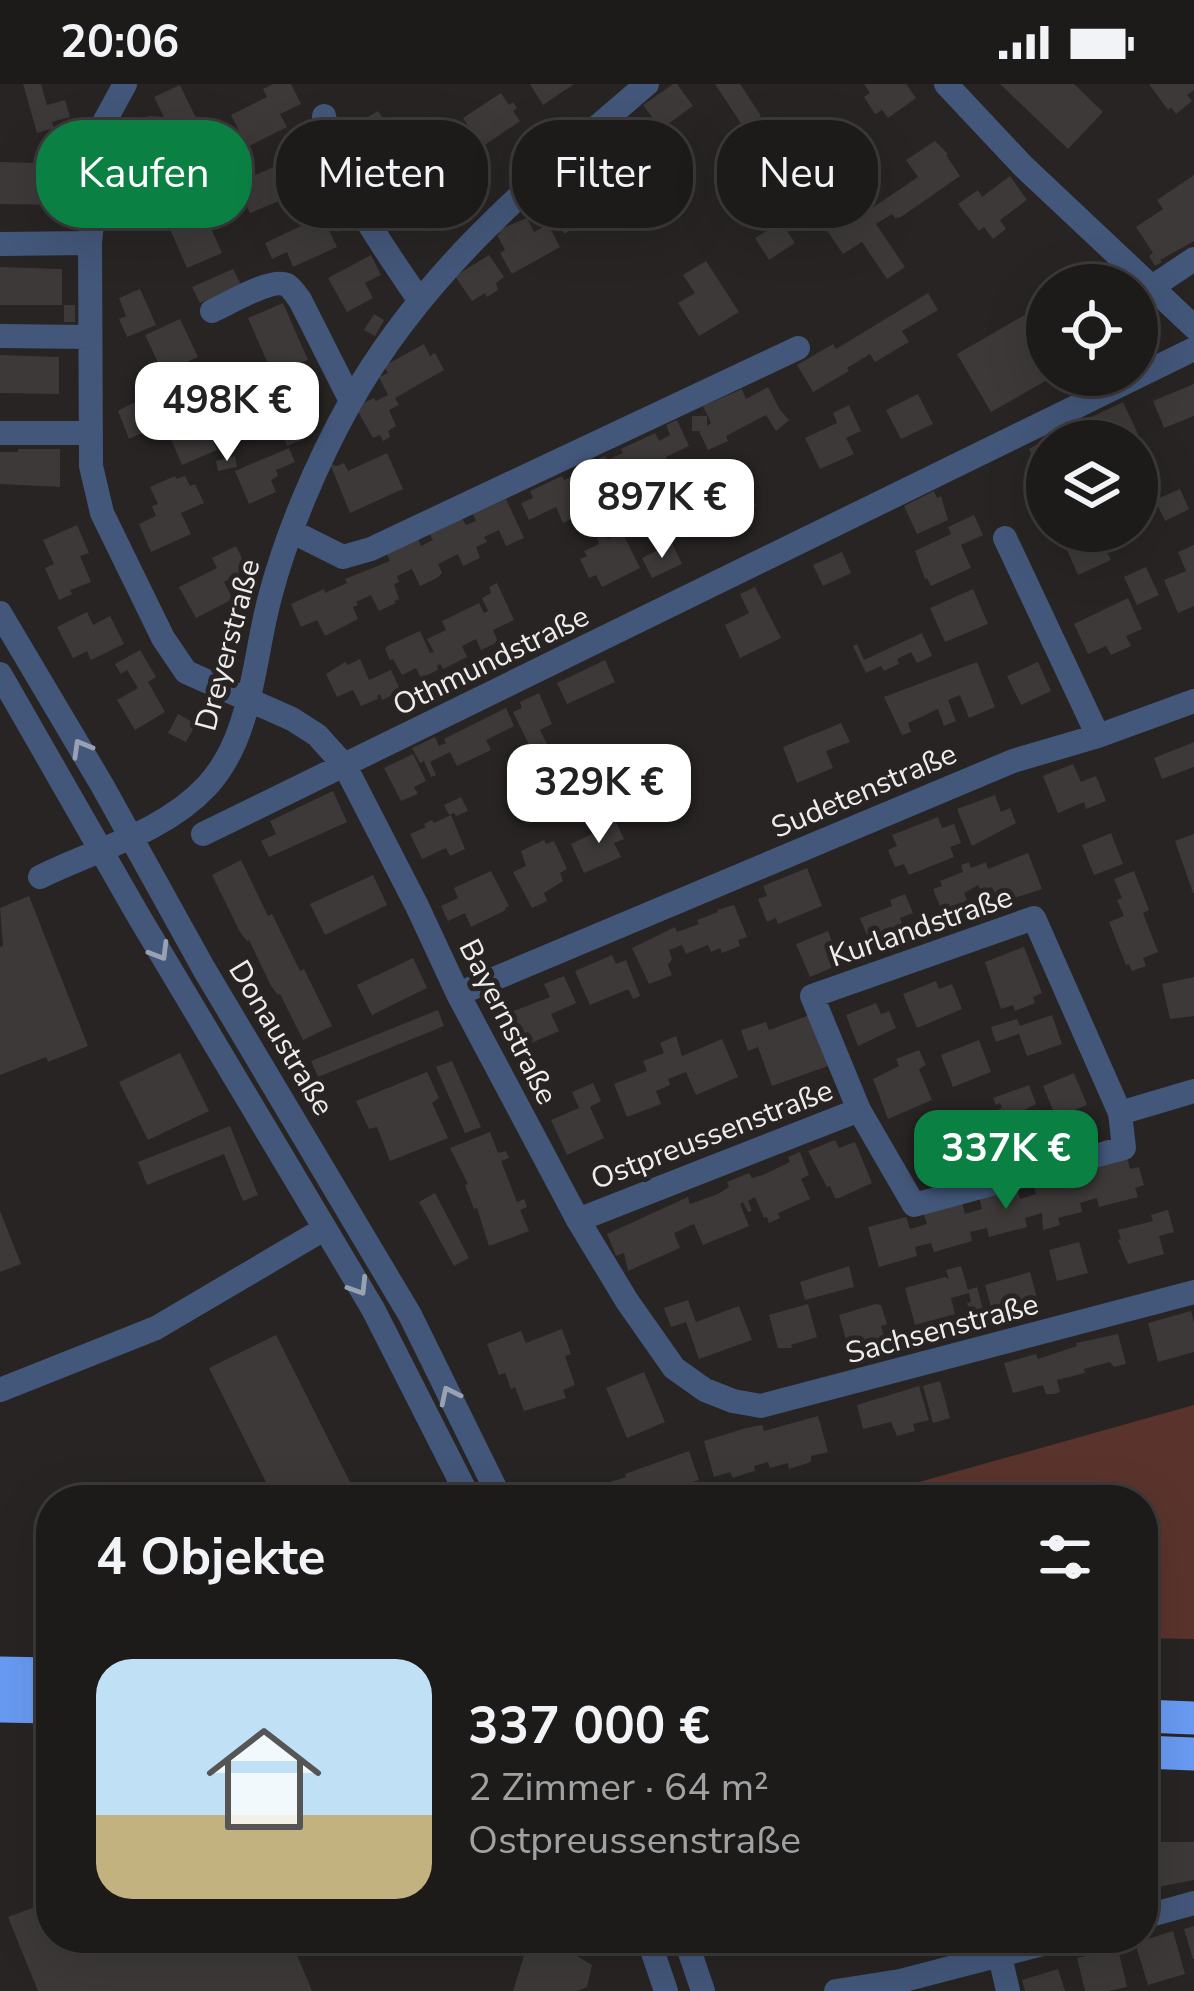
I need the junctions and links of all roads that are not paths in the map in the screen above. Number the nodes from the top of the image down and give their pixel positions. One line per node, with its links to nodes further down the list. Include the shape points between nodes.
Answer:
1 (125, 84): 5 (street, Bayernstraße, via 101,128)
2 (647, 84): 10 (street, Dreyerstraße, via 517,196)
3 (946, 84): 8 (street)
4 (324, 116): 10 (street, via 341,176)
5 (90, 243): 6 (street); 15 (street, Bayernstraße)
6 (0, 244)
7 (1194, 259): 9 (street)
8 (1119, 264)
9 (1158, 286)
10 (419, 300): 20 (street, Dreyerstraße)
11 (1158, 300): 13 (street)
12 (212, 311): 20 (street, via 283,282)
13 (1194, 326)
14 (0, 336): 15 (street)
15 (89, 337): 22 (street, Bayernstraße)
16 (798, 348): 23 (street, via 371,549 343,557)
17 (1194, 350): 18 (street, Othmundstraße)
18 (1158, 364)
19 (1089, 396): 30 (street, Othmundstraße)
20 (351, 401): 23 (street, Dreyerstraße)
21 (1, 433): 22 (street)
22 (91, 433): 27 (street, Bayernstraße, via 102,513 176,659 186,672)
23 (292, 532): 27 (street, Dreyerstraße)
24 (1005, 538): 29 (street)
25 (0, 613): 32 (street, Donaustraße, one-way to 25)
26 (0, 674): 33 (street, Donaustraße)
27 (247, 700): 30 (street, Bayernstraße, via 292,718); 32 (street, Dreyerstraße, via 233,748 207,787)
28 (1194, 701): 29 (street, Sudetenstraße)
29 (1098, 736): 35 (street, Sudetenstraße, via 1013,761)
30 (345, 766): 31 (street, Othmundstraße); 35 (street, Bayernstraße)
31 (202, 834)
32 (131, 836): 33 (street, Dreyerstraße); 45 (street, Donaustraße, one-way to 32, via 410,1315)
33 (101, 850): 34 (street, Dreyerstraße); 40 (street, Donaustraße, one-way to 40)
34 (40, 878)
35 (458, 994): 39 (street, Bayernstraße)
36 (1194, 1091): 38 (street)
37 (859, 1110): 38 (street, Ostpreussenstraße, via 914,1205 1124,1148); 38 (street, Kurlandstraße, via 812,996 1034,918); 39 (street, Ostpreussenstraße)
38 (1120, 1113)
39 (578, 1220): 43 (street, Bayernstraße, via 674,1368)
40 (324, 1229): 42 (street, via 156,1328); 44 (street, Donaustraße, one-way to 44)
41 (1194, 1292): 43 (street, Sachsenstraße, via 788,1401 761,1406)
42 (0, 1390)
43 (705, 1390)
44 (462, 1485)
45 (494, 1485)
46 (0, 1673): 47 (highway)
47 (36, 1674)
48 (0, 1706): 49 (highway)
49 (36, 1707)
50 (1158, 1717): 51 (highway)
51 (1194, 1718)
52 (1158, 1752): 53 (highway)
53 (1194, 1754)
54 (1194, 1903): 55 (street)
55 (1158, 1913)
56 (652, 1953): 60 (street)
57 (690, 1953): 61 (street)
58 (1011, 1953): 59 (street)
59 (1000, 1956): 62 (street); 63 (street)
60 (666, 1991)
61 (704, 1991)
62 (836, 1991)
63 (1008, 1991)

